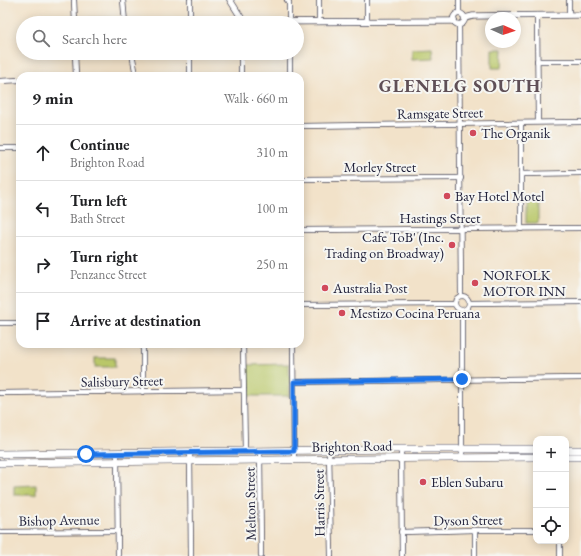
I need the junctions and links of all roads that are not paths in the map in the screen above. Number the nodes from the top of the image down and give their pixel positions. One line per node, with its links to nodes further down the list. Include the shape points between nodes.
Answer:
1 (74, 0): 14 (street)
2 (123, 0): 15 (street)
3 (190, 0): 16 (street)
4 (230, 0): 17 (street)
5 (287, 0): 18 (street)
6 (319, 0): 23 (street)
7 (367, 0): 20 (street)
8 (459, 0): 10 (street)
9 (569, 0): 12 (street)
10 (459, 13): 19 (street); 21 (street, via 454,15)
11 (537, 15): 12 (street); 19 (street); 31 (street)
12 (569, 15): 13 (street)
13 (581, 15)
14 (75, 16)
15 (124, 16)
16 (190, 16)
17 (241, 16)
18 (289, 16)
19 (465, 18): 24 (street, via 463,23)
20 (367, 21): 21 (street); 23 (street)
21 (454, 21): 24 (street)
22 (304, 22): 23 (street)
23 (319, 22)
24 (459, 24): 41 (street)
25 (75, 60): 32 (street)
26 (133, 60): 33 (street)
27 (190, 60): 34 (street)
28 (241, 60): 35 (street)
29 (290, 60): 36 (street)
30 (581, 61): 31 (street)
31 (537, 62): 39 (street)
32 (76, 72)
33 (135, 72)
34 (190, 72)
35 (241, 72)
36 (290, 72)
37 (16, 80): 38 (street)
38 (0, 81)
39 (538, 122): 40 (street, Ramsgate Street); 42 (street, Ramsgate Street)
40 (581, 122)
41 (460, 123): 42 (street, Ramsgate Street); 43 (street, Ramsgate Street); 48 (street)
42 (521, 123): 46 (street)
43 (304, 126)
44 (0, 148): 45 (street)
45 (16, 148)
46 (521, 174): 47 (street); 51 (street)
47 (581, 174)
48 (461, 178): 49 (street, Morley Street); 53 (street)
49 (304, 179)
50 (581, 228): 51 (street, Hastings Street)
51 (521, 229): 53 (street, Hastings Street)
52 (304, 230): 53 (street, Hastings Street)
53 (461, 230): 54 (street)
54 (461, 296): 56 (street, via 466,297); 57 (street)
55 (581, 302): 56 (street)
56 (469, 303): 59 (street, via 468,308)
57 (455, 304): 58 (street); 59 (street)
58 (304, 305)
59 (462, 310): 66 (street)
60 (0, 323): 61 (street)
61 (16, 323)
62 (143, 348): 69 (street)
63 (244, 348): 68 (street)
64 (293, 348): 67 (street)
65 (581, 378): 66 (street)
66 (462, 379): 67 (street); 72 (street)
67 (294, 382): 79 (street)
68 (244, 390): 69 (street, Salisbury Street); 77 (street)
69 (143, 392): 70 (street, Salisbury Street)
70 (0, 393)
71 (401, 449): 72 (main road, Brighton Road); 74 (main road, Brighton Road); 86 (street)
72 (462, 449): 73 (main road, Brighton Road); 87 (street)
73 (533, 449)
74 (329, 450): 79 (main road, Brighton Road); 88 (street, Harris Street)
75 (569, 450): 76 (main road)
76 (581, 450)
77 (245, 451): 78 (main road, Brighton Road); 80 (main road, Brighton Road)
78 (260, 451): 79 (main road, Brighton Road); 90 (street, Melton Street)
79 (294, 451): 91 (street)
80 (190, 452): 82 (main road, Brighton Road); 89 (street)
81 (0, 454): 82 (main road, Brighton Road)
82 (117, 454): 92 (street)
83 (533, 457): 87 (main road, Brighton Road)
84 (569, 457): 85 (main road)
85 (581, 457)
86 (401, 458): 87 (main road, Brighton Road); 88 (main road, Brighton Road); 98 (street)
87 (462, 458)
88 (329, 459): 91 (main road, Brighton Road); 103 (street, Harris Street)
89 (190, 460): 90 (main road, Brighton Road); 92 (main road, Brighton Road); 101 (street)
90 (260, 460): 91 (main road, Brighton Road); 102 (street, Melton Street)
91 (294, 460)
92 (117, 462): 93 (main road, Brighton Road); 96 (street)
93 (0, 463)
94 (475, 530): 95 (street, Dyson Street); 98 (street, Dyson Street); 105 (street)
95 (533, 530)
96 (118, 531): 97 (street, Bishop Avenue); 100 (street)
97 (0, 532)
98 (401, 532): 104 (street)
99 (560, 544): 106 (street)
100 (118, 556)
101 (191, 556)
102 (261, 556)
103 (331, 556)
104 (402, 556)
105 (475, 556)
106 (560, 556)

